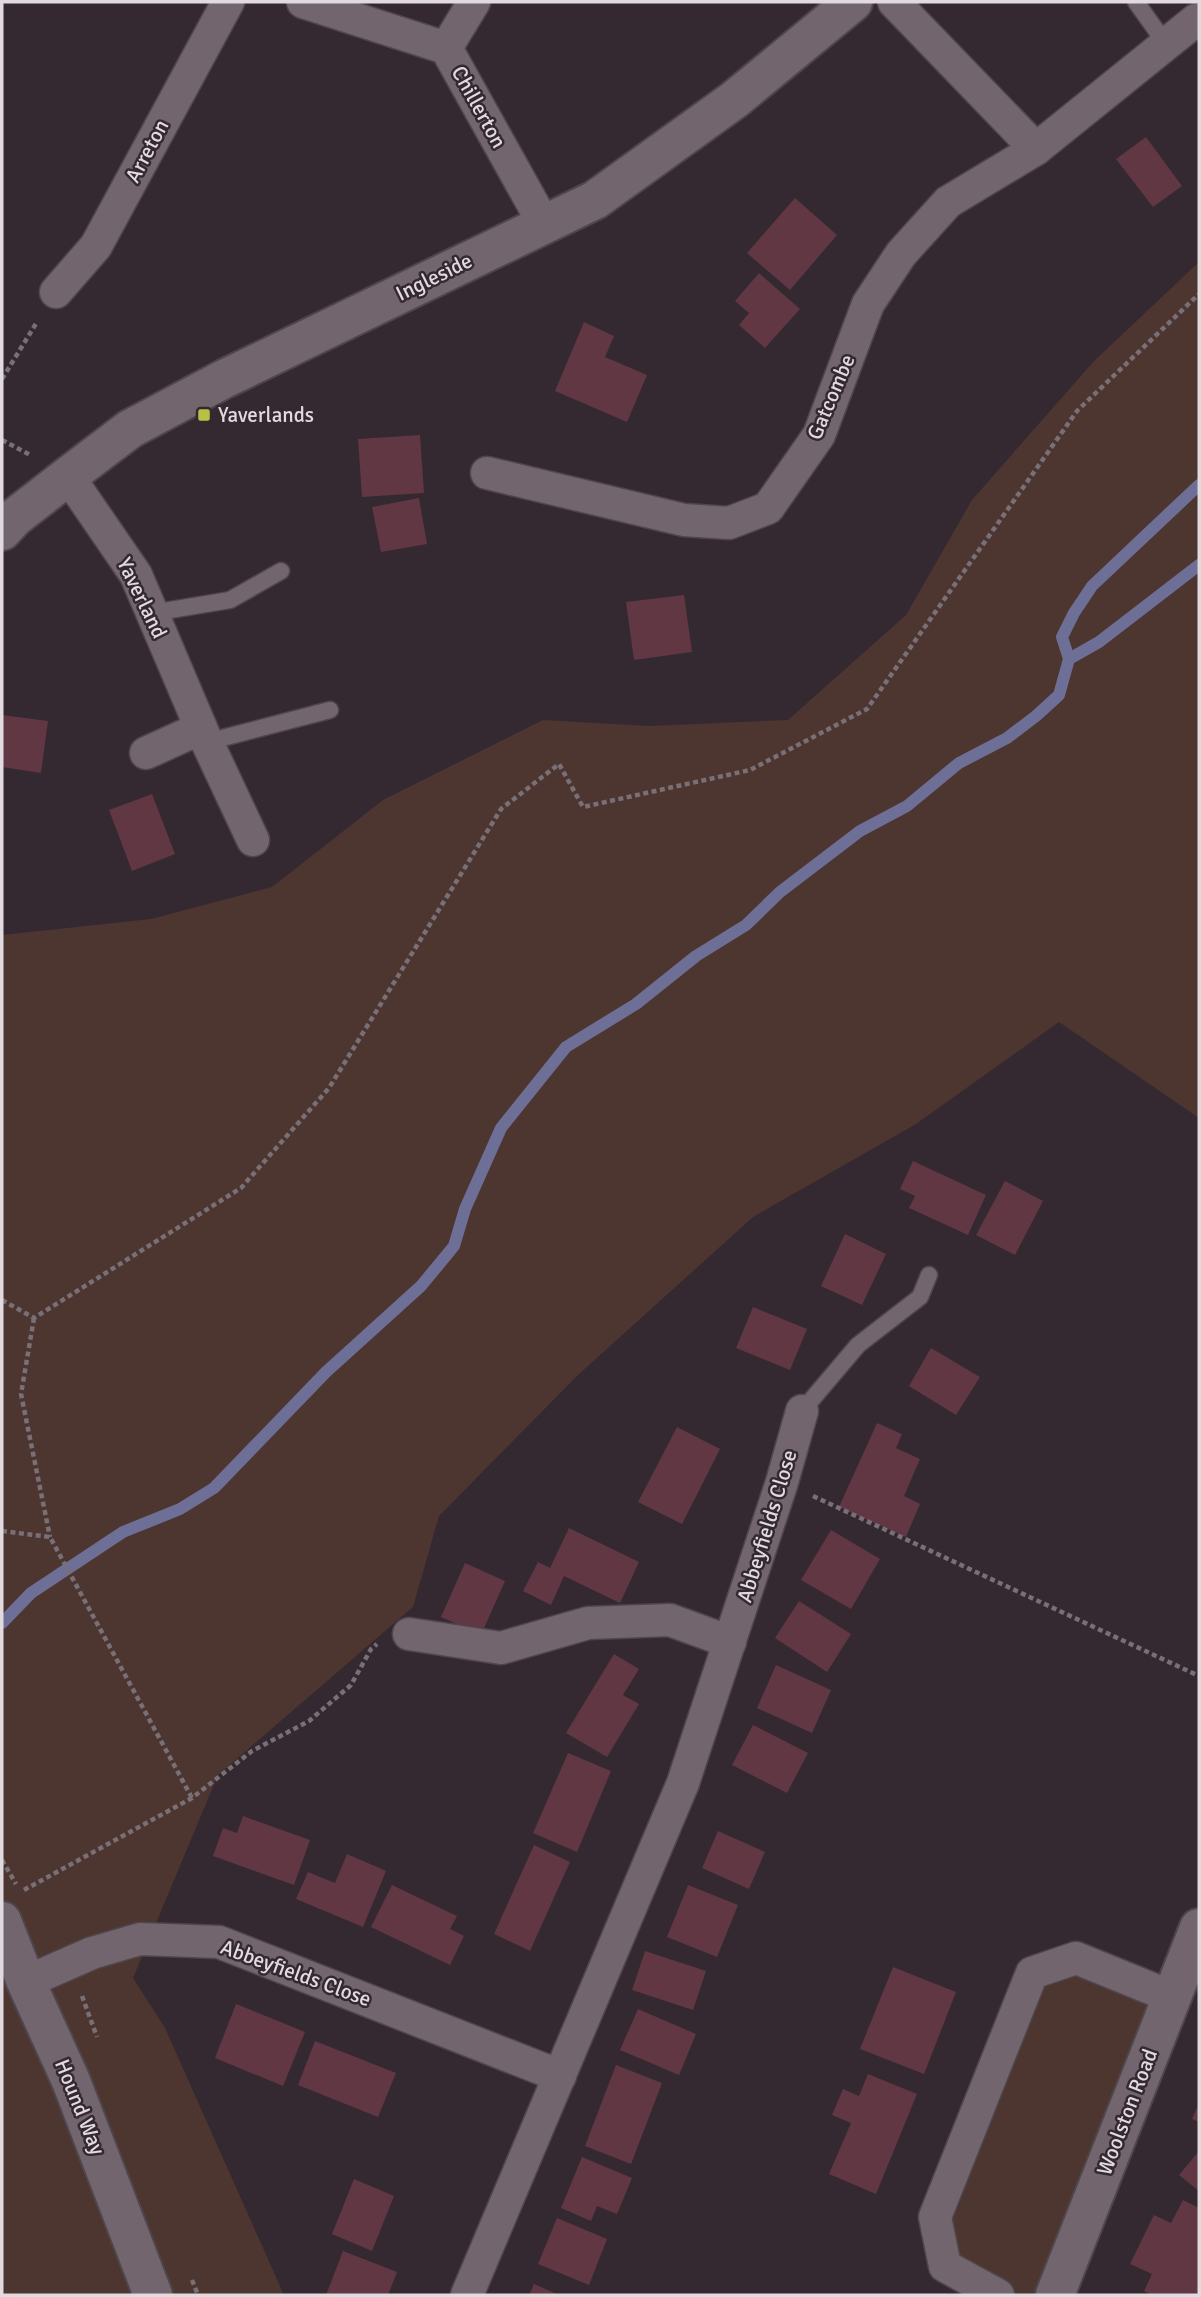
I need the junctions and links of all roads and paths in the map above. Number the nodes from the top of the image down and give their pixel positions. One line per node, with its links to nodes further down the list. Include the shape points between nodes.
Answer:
1 (228, 2): 12 (street, Arreton, via 96,246)
2 (303, 2): 9 (street, Chillerton)
3 (474, 2): 9 (street)
4 (853, 2): 11 (street, Ingleside, via 733,100 595,200)
5 (894, 2): 10 (street)
6 (1136, 2): 8 (lane)
7 (1196, 20): 8 (street, Gatcombe)
8 (1166, 44): 10 (street, Gatcombe)
9 (446, 48): 11 (street, Chillerton)
10 (1036, 149): 15 (street, Gatcombe, via 948,202 901,254 868,304 818,435 768,508 729,523 684,520)
11 (544, 224): 16 (street, Ingleside, via 224,379 130,429)
12 (56, 292): 14 (path)
13 (1199, 294): 26 (path, via 1077,411 867,709 750,770 583,807 559,764 501,809 328,1088 241,1188)
14 (2, 379)
15 (488, 473)
16 (68, 476): 17 (street, Ingleside); 19 (street, Yaverland, via 136,575)
17 (2, 531)
18 (281, 571): 19 (lane, via 230,600)
19 (152, 613): 21 (street, Yaverland)
20 (330, 710): 21 (lane)
21 (204, 735): 22 (street); 23 (street, Yaverland)
22 (146, 753)
23 (253, 840)
24 (929, 1275): 27 (lane, via 920,1297 858,1345)
25 (2, 1300): 26 (path)
26 (34, 1318): 30 (path, via 21,1394)
27 (802, 1411): 28 (street, Abbeyfields Close)
28 (782, 1482): 32 (street, Abbeyfields Close); 33 (path)
29 (2, 1531): 30 (path)
30 (50, 1537): 34 (path)
31 (409, 1634): 32 (street, via 501,1648 588,1623 670,1620); 34 (path, via 391,1634 371,1649 351,1685 309,1721 252,1751)
32 (730, 1642): 40 (street, Abbeyfields Close, via 683,1783)
33 (1199, 1676)
34 (192, 1798): 36 (path)
35 (2, 1860): 36 (path)
36 (11, 1906): 38 (street, Hound Way)
37 (1199, 1928): 39 (street, Woolston Road)
38 (26, 1982): 40 (street, Abbeyfields Close, via 140,1938 219,1942); 41 (street, Hound Way, via 71,2081)
39 (1172, 1997): 43 (street, via 1076,1958 1032,1973 935,2217 945,2266); 44 (street, Woolston Road)
40 (560, 2076): 42 (street, Abbeyfields Close)
41 (153, 2295)
42 (467, 2295)
43 (998, 2295)
44 (1055, 2295)

